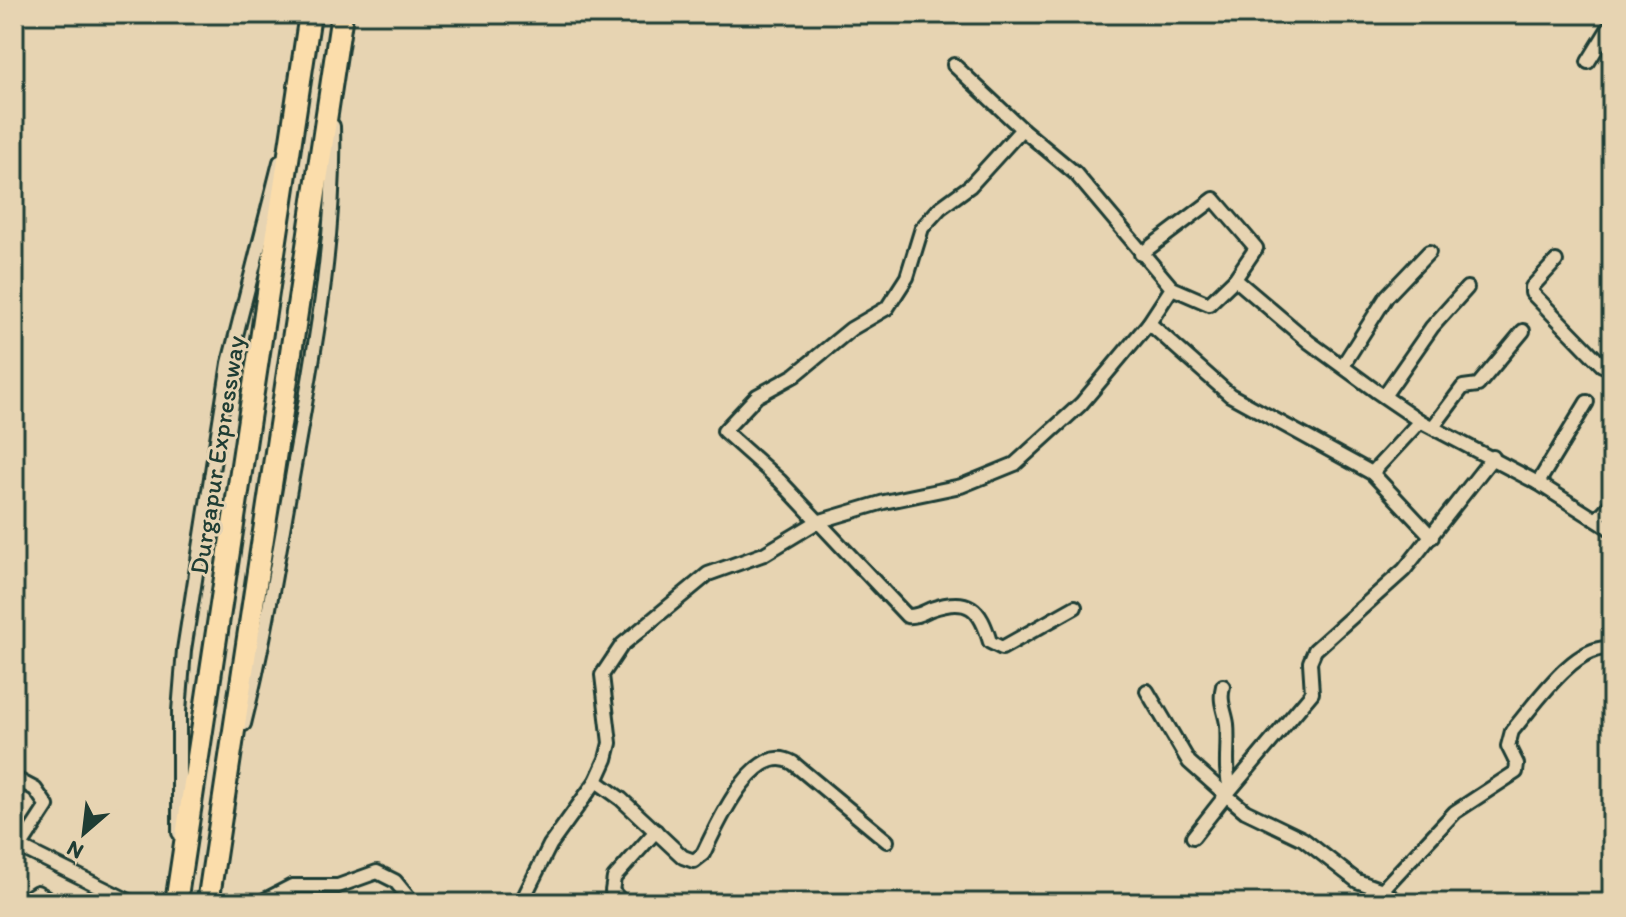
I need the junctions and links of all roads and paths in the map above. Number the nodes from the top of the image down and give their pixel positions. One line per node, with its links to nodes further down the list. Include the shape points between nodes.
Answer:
1 (310, 14): 6 (highway, Durgapur Expressway)
2 (342, 14): 48 (highway)
3 (1612, 23): 4 (street)
4 (1588, 62)
5 (954, 65): 7 (street)
6 (296, 112): 40 (highway, Durgapur Expressway); 40 (street, via 263,219 229,363 184,650 178,724)
7 (1022, 129): 9 (street, via 1075,173); 26 (street, via 922,228 907,277 887,308 757,396 725,430)
8 (1429, 252): 16 (street, via 1387,296)
9 (1141, 254): 11 (street, via 1214,199 1256,248); 12 (street)
10 (1556, 261): 17 (street, via 1532,293)
11 (1235, 279): 12 (street, via 1209,304); 16 (street)
12 (1172, 288): 14 (street)
13 (1467, 288): 18 (street)
14 (1149, 323): 22 (street, via 1230,395); 26 (street, via 1081,404 1015,464 961,486)
15 (1523, 331): 20 (street, via 1478,385 1463,387)
16 (1343, 365): 18 (street)
17 (1612, 369)
18 (1384, 396): 20 (street)
19 (1587, 402): 23 (street)
20 (1426, 424): 21 (street); 22 (street)
21 (1493, 457): 23 (street); 28 (street)
22 (1372, 473): 28 (street)
23 (1538, 483): 25 (street)
24 (1612, 503): 25 (street)
25 (1597, 519): 27 (street)
26 (817, 522): 29 (street, via 901,612 910,617 948,606 974,608 998,648); 34 (street, via 764,554 708,574 614,654 602,675 610,743)
27 (1612, 530)
28 (1432, 537): 35 (street, via 1404,570 1315,650 1310,662 1312,693)
29 (1075, 607)
30 (1612, 649): 41 (street, via 1587,651 1571,662 1509,737 1516,772 1455,812)
31 (1223, 686): 35 (street)
32 (1147, 691): 35 (street, via 1189,762)
33 (14, 778): 39 (street, via 35,789 47,806)
34 (596, 781): 36 (street); 51 (street, via 550,845)
35 (1228, 792): 37 (street); 41 (street, via 1245,811 1303,839 1357,881)
36 (656, 831): 38 (street, via 688,860 699,858 741,782 783,758); 52 (street, via 614,878 612,891)
37 (1193, 837)
38 (887, 841)
39 (18, 845): 42 (street)
40 (180, 873): 47 (highway, Durgapur Expressway)
41 (1382, 890): 53 (street)
42 (103, 891): 43 (street); 46 (street)
43 (133, 902)
44 (20, 903): 45 (street, via 37,892)
45 (56, 903)
46 (95, 903)
47 (176, 903)
48 (208, 903)
49 (259, 903): 50 (street, via 292,886 338,886 377,872 395,881)
50 (413, 903)
51 (521, 903)
52 (623, 903)
53 (1400, 903)

